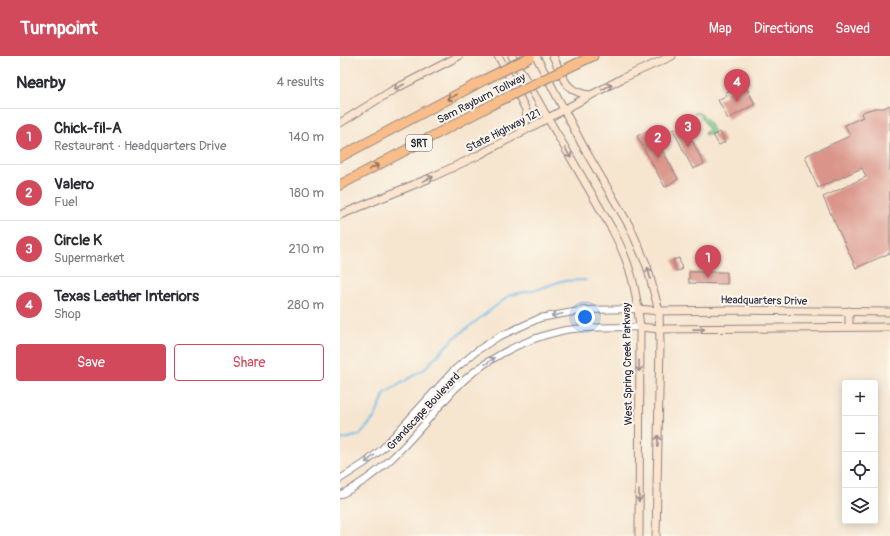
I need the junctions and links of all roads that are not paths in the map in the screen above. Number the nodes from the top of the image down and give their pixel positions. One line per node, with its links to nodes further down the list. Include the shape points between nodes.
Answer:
1 (459, 56): 11 (main road, one-way to 11, via 393,90)
2 (498, 56): 12 (main road, via 526,110 527,119)
3 (512, 56): 10 (main road, West Spring Creek Parkway)
4 (534, 56): 9 (main road); 13 (highway, Sam Rayburn Tollway / SRT, one-way to 13, bridge)
5 (553, 56): 8 (main road, via 567,85 581,94)
6 (593, 56): 14 (highway, Sam Rayburn Tollway / SRT, one-way to 6, bridge, via 499,101)
7 (672, 56): 8 (main road, State Highway 121, one-way to 7)
8 (591, 95): 9 (main road, State Highway 121)
9 (564, 110): 10 (main road, State Highway 121); 17 (main road, one-way to 9, via 647,266 630,227)
10 (548, 119): 12 (main road, State Highway 121); 16 (main road, West Spring Creek Parkway, one-way to 16, via 624,250 632,273)
11 (340, 123)
12 (520, 134): 15 (main road, State Highway 121, one-way to 12, via 437,175)
13 (340, 157)
14 (340, 185)
15 (340, 215)
16 (638, 309): 17 (main road, Headquarters Drive); 20 (main road, West Spring Creek Parkway); 24 (street, Grandscape Boulevard, one-way to 24, via 585,310 540,318 498,337 478,350)
17 (659, 311): 18 (main road, Headquarters Drive); 23 (main road)
18 (849, 312): 19 (main road, Headquarters Drive); 21 (main road)
19 (890, 312)
20 (640, 327): 23 (main road); 25 (street, Grandscape Boulevard, one-way to 20, via 496,357 539,338 561,331 584,328); 28 (main road, West Spring Creek Parkway, one-way to 28)
21 (849, 327): 22 (main road); 23 (main road, one-way to 21)
22 (890, 328)
23 (660, 329): 29 (main road, one-way to 23)
24 (450, 375): 25 (street); 26 (street, Grandscape Boulevard, one-way to 26, via 382,449)
25 (459, 385): 27 (street, Grandscape Boulevard, via 387,464 369,479)
26 (340, 479)
27 (340, 495)
28 (639, 536)
29 (656, 536)

